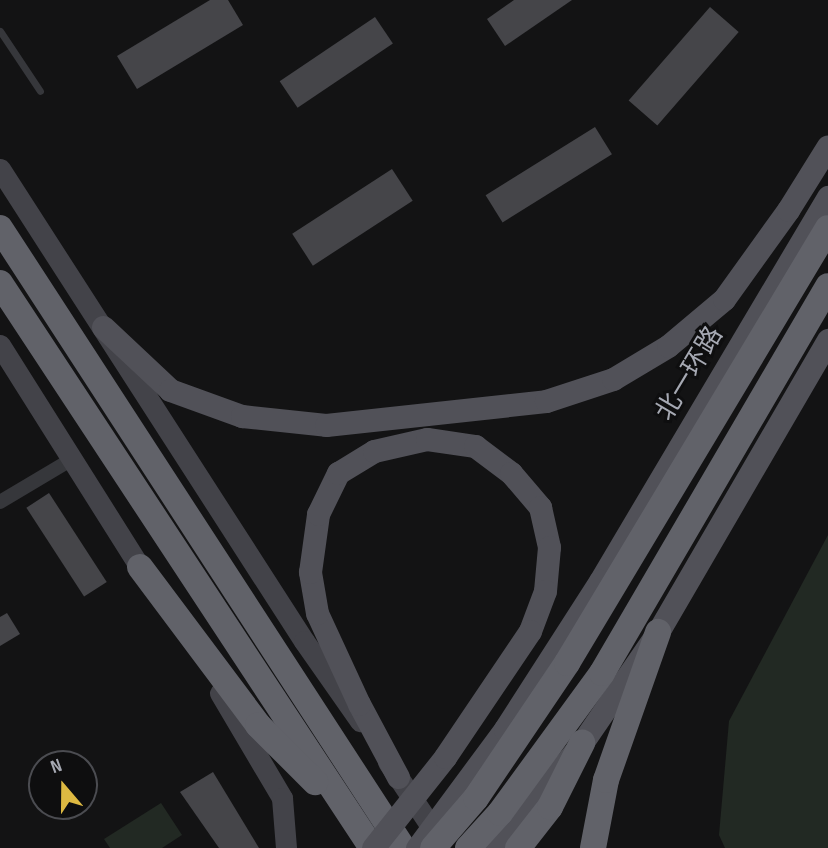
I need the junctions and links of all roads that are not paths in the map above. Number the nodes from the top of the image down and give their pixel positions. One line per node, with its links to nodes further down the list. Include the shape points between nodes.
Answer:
1 (0, 31): 2 (lane)
2 (40, 91)
3 (828, 146): 10 (main road, via 724,299 668,346 613,379 546,401 326,425 242,416 170,390)
4 (0, 169): 10 (main road)
5 (828, 197): 23 (main road, 北一环路, bridge, via 600,580 505,729)
6 (0, 228): 22 (highway)
7 (828, 228): 24 (highway, bridge, via 567,663 476,798)
8 (0, 283): 19 (highway)
9 (828, 286): 26 (highway, via 602,673 500,813)
10 (103, 327): 18 (main road, via 304,640)
11 (828, 340): 16 (main road)
12 (0, 345): 13 (main road)
13 (72, 459): 14 (street); 15 (main road)
14 (0, 502)
15 (140, 567): 19 (highway, via 258,725); 20 (main road, via 247,734 282,798)
16 (658, 632): 17 (main road); 29 (highway, via 606,780)
17 (582, 743): 27 (main road); 28 (highway, via 550,807)
18 (398, 777): 21 (main road, bridge, via 317,613 310,572 318,514 338,474 374,452 427,439 475,446 511,473 540,507 549,547 544,591 530,631 445,757); 25 (main road)
19 (356, 822): 21 (highway)
20 (286, 848)
21 (372, 848)
22 (403, 848)
23 (417, 848)
24 (433, 848)
25 (445, 848)
26 (468, 848)
27 (494, 848)
28 (519, 848)
29 (593, 848)

